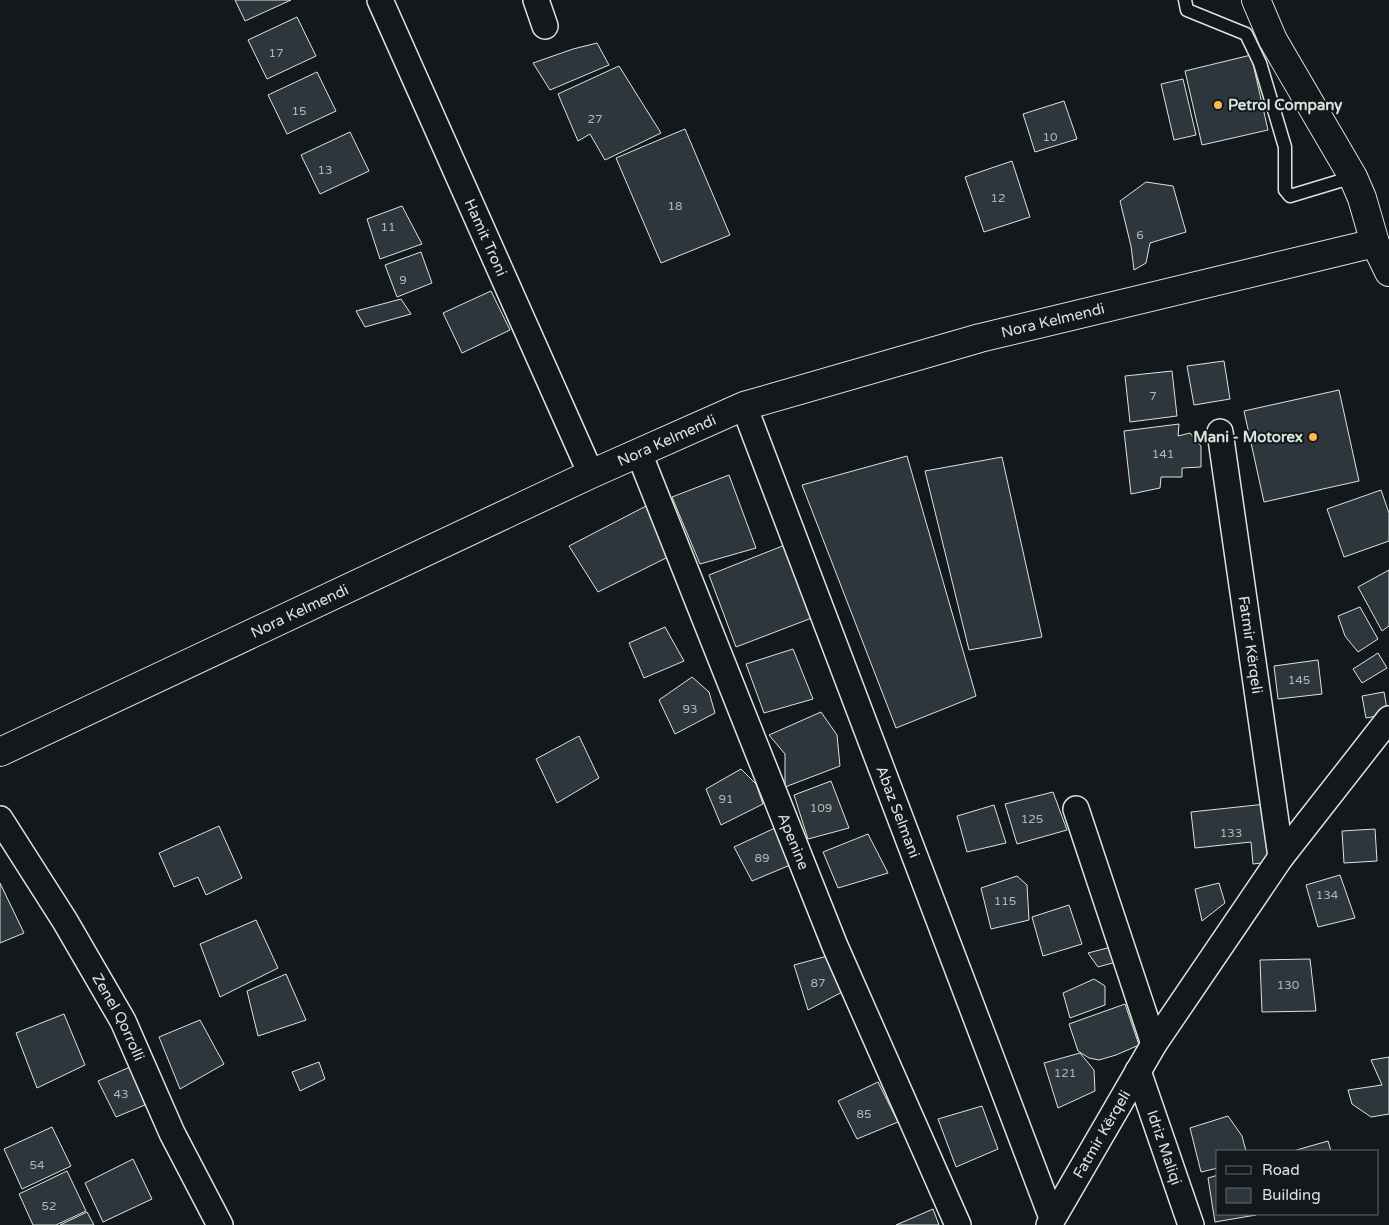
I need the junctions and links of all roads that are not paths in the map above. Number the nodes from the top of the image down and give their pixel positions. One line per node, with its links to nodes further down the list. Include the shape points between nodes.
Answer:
1 (380, 0): 12 (street, Hamit Troni)
2 (536, 0): 5 (street)
3 (1185, 0): 6 (lane, via 1187,10 1246,34 1260,63 1285,147 1285,190 1290,196)
4 (1256, 0): 6 (street, via 1273,40)
5 (545, 26)
6 (1353, 177): 7 (street)
7 (1375, 244): 8 (street); 9 (street, Nora Kelmendi, via 980,338)
8 (1389, 272)
9 (744, 406): 11 (street, Nora Kelmendi); 20 (street, Abaz Selmani)
10 (1220, 432): 17 (street, Fatmir Kërqeli)
11 (639, 453): 12 (street, Nora Kelmendi); 22 (street, Apenine, via 835,946)
12 (591, 474): 14 (street, Nora Kelmendi)
13 (1389, 718): 17 (street, Fatmir Kërqeli)
14 (0, 752)
15 (1076, 809): 18 (street)
16 (0, 819): 21 (street, Zenel Qorrolli, via 123,1020 172,1133)
17 (1281, 857): 18 (street, Fatmir Kërqeli)
18 (1154, 1044): 19 (street, Fatmir Kërqeli)
19 (1138, 1071): 20 (street, Fatmir Kërqeli); 23 (street, Idriz Maliqi)
20 (1050, 1221)
21 (220, 1225)
22 (958, 1225)
23 (1191, 1225)

